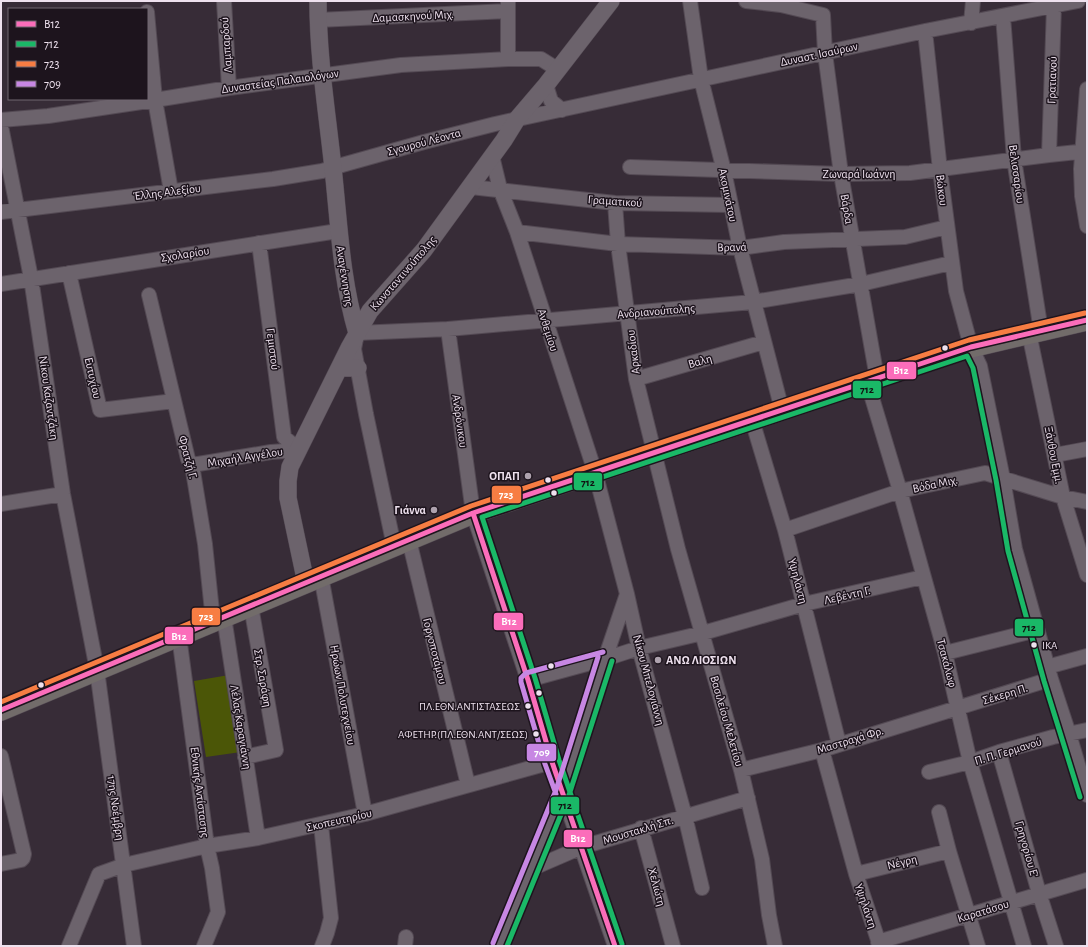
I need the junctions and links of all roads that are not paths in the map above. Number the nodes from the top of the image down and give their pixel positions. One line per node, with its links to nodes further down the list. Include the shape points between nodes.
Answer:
1 (224, 1): 22 (street, Λαμπαρδού)
2 (318, 1): 12 (street, Αναγέννησης)
3 (611, 1): 18 (street, Κωνσταντινούπολης)
4 (690, 1): 20 (street, Ακομινάτου)
5 (746, 1): 8 (street)
6 (973, 1): 14 (street)
7 (1078, 1): 10 (street, Δυναστ. Ισαύρων)
8 (781, 3): 16 (street, Βάρδα, via 823,15)
9 (508, 6): 12 (street, Δαμασκηνού Μιχ.); 17 (street)
10 (1054, 6): 11 (street, Δυναστ. Ισαύρων); 30 (street, Γρατιανού)
11 (1003, 16): 14 (street, Δυναστ. Ισαύρων); 32 (street, Βελισσαρίου)
12 (318, 20): 19 (street, Αναγέννησης)
13 (148, 21): 24 (street)
14 (971, 23): 15 (street, Δυναστ. Ισαύρων)
15 (925, 31): 16 (street, Δυναστ. Ισαύρων); 35 (street, Βώκου)
16 (825, 53): 20 (street, Δυναστ. Ισαύρων); 37 (street, Βάρδα)
17 (508, 59): 18 (street, Δυναστείας Παλαιολόγων, via 541,59); 19 (street, Δυναστείας Παλαιολόγων, via 401,65)
18 (557, 68): 21 (street, Κωνσταντινούπολης)
19 (322, 75): 22 (street, Δυναστείας Παλαιολόγων); 34 (street, Αναγέννησης)
20 (701, 79): 25 (street, Δυναστ. Ισαύρων); 36 (street, Ακομινάτου)
21 (546, 85): 25 (street, via 551,101); 26 (street, Κωνσταντινούπολης)
22 (229, 88): 24 (street, Δυναστείας Παλαιολόγων)
23 (1087, 89): 29 (street)
24 (155, 100): 27 (street, Δυναστείας Παλαιολόγων, via 48,116); 40 (street)
25 (562, 110): 26 (street, Δυναστ. Ισαύρων)
26 (517, 119): 31 (street, Κωνσταντινούπολης); 34 (street, Σγουρού Λέοντα)
27 (1, 120)
28 (2, 135): 43 (street, Νίκου Καζαντζάκη)
29 (1085, 151): 30 (street, Ζωναρά Ιωάννη); 45 (street, via 1081,169)
30 (1049, 155): 32 (street, Ζωναρά Ιωάννη)
31 (492, 156): 38 (street, Κωνσταντινούπολης); 39 (street, Ανθεμίου)
32 (1014, 159): 35 (street, Ζωναρά Ιωάννη); 64 (street, Βελισσαρίου)
33 (630, 167): 36 (street, Ζωναρά Ιωάννη)
34 (333, 168): 40 (street, Έλλης Αλεξίου, via 273,179); 47 (street, Αναγέννησης)
35 (940, 170): 37 (street, Ζωναρά Ιωάννη); 46 (street, Βώκου)
36 (724, 171): 37 (street, Ζωναρά Ιωάννη); 42 (street, Ακομινάτου)
37 (841, 174): 49 (street, Βάρδα)
38 (471, 187): 39 (street); 65 (street, Κωνσταντινούπολης, via 424,250 370,310)
39 (500, 189): 41 (street, Γραματικού); 48 (street, Ανθεμίου)
40 (171, 191): 43 (street, Έλλης Αλεξίου)
41 (616, 202): 42 (street, Γραματικού); 51 (street, Αρκαδίου)
42 (730, 205): 52 (street, Ακομινάτου)
43 (18, 211): 44 (street, Έλλης Αλεξίου); 55 (street, Νίκου Καζαντζάκη)
44 (1, 212)
45 (1087, 226)
46 (947, 227): 49 (street, Βρανά, via 905,237); 53 (street, Βώκου)
47 (338, 231): 50 (street, Σχολαρίου); 65 (street, Αναγέννησης, via 350,307)
48 (517, 232): 51 (street, Βρανά); 62 (street, Ανθεμίου)
49 (852, 239): 52 (street, Βρανά, via 784,242); 57 (street, Βάρδα)
50 (259, 242): 54 (street, Σχολαρίου); 75 (street, Γεμιστού, via 284,437)
51 (618, 244): 52 (street, Βρανά); 60 (street, Αρκαδίου)
52 (740, 248): 59 (street, Ακομινάτου)
53 (951, 263): 57 (street, Ανδριανούπολης); 67 (street, Βώκου)
54 (69, 273): 55 (street, Σχολαρίου); 72 (street, Ευτυχίου, via 100,410)
55 (31, 278): 56 (street, Σχολαρίου); 83 (street, Νίκου Καζαντζάκη)
56 (1, 284)
57 (861, 284): 59 (street, Ανδριανούπολης); 71 (street, Βάρδα)
58 (149, 295): 72 (street, Φρατζή Γ.)
59 (754, 302): 60 (street, Ανδριανούπολης); 66 (street, Ακομινάτου)
60 (628, 314): 62 (street, Ανδριανούπολης); 70 (street, Αρκαδίου)
61 (1087, 320): 64 (main road)
62 (545, 321): 63 (street, Ανδριανούπολης); 80 (street, Ανθεμίου)
63 (448, 329): 65 (street, Ανδριανούπολης); 87 (street, Ανδρόνικου)
64 (1035, 332): 67 (main road); 78 (street, Ξάνθου Εμμ.)
65 (357, 333): 68 (street, Κωνσταντινούπολης); 69 (street, Αναγέννησης, via 354,349)
66 (764, 342): 70 (street, Βαλη); 73 (street, Ακομινάτου)
67 (971, 347): 71 (main road); 81 (street, via 980,366)
68 (340, 368): 69 (street); 75 (street, Κωνσταντινούπολης)
69 (358, 368): 89 (street, Αναγέννησης, via 368,421)
70 (636, 379): 77 (street, Αρκαδίου)
71 (872, 380): 73 (main road); 82 (street, Τσακάλωφ)
72 (174, 401): 79 (street, Φρατζή Γ., via 188,459)
73 (782, 410): 74 (main road)
74 (752, 420): 77 (main road); 88 (street, Υψηλάντη)
75 (299, 450): 79 (street, Μιχαήλ Αγγέλου); 92 (street, Κωνσταντινούπολης, via 290,467 288,498)
76 (1087, 450): 78 (street)
77 (653, 453): 80 (main road); 98 (street, Βασιλείου Μελετίου)
78 (1054, 455): 84 (street, Ξάνθου Εμμ.)
79 (192, 465): 96 (street, Φρατζή Γ.)
80 (595, 472): 87 (main road); 93 (street, Νίκου Μπελογιάννη)
81 (1003, 479): 82 (street, Βόδα Μιχ., via 985,473); 84 (street, Βόδα Μιχ.); 97 (street, via 1015,549)
82 (900, 491): 88 (street, Βόδα Μιχ.); 91 (street, Τσακάλωφ)
83 (63, 494): 86 (street); 104 (street, Νίκου Καζαντζάκη)
84 (1063, 497): 85 (street, Βόδα Μιχ.); 90 (street, Ξάνθου Εμμ.)
85 (1087, 502)
86 (1, 504)
87 (472, 513): 89 (main road); 106 (street, Ανδρόνικου)
88 (785, 530): 94 (street, Υψηλάντη)
89 (401, 543): 92 (main road); 120 (street, Γοργοποτάμου)
90 (1087, 575)
91 (923, 577): 94 (street, Λεβέντη Γ.); 101 (street, Τσακάλωφ)
92 (313, 580): 95 (main road); 125 (street, Ηρώων Πολυτεχνείου)
93 (627, 594): 100 (street, Νίκου Μπελογιάννη); 103 (street)
94 (804, 604): 98 (street, Λεβέντη Γ.); 111 (street, Υψηλάντη)
95 (251, 606): 96 (main road); 115 (street, Στρ. Σαράφη, via 276,750)
96 (219, 619): 99 (main road); 115 (street, Λέλας Καραγιάννη)
97 (1037, 630): 101 (street); 105 (street)
98 (703, 633): 100 (street, Λεβέντη Γ.); 118 (street, Βασιλείου Μελετίου)
99 (179, 636): 104 (main road); 130 (street, Εθνικής Αντίστασης)
100 (639, 648): 103 (street, Λεβέντη Γ.); 126 (street, Νίκου Μπελογιάννη)
101 (945, 653): 107 (street, Τσακάλωφ)
102 (1087, 656): 105 (street, Σέκερη Π.)
103 (604, 659): 106 (street, Λεβέντη Γ.); 121 (street)
104 (97, 670): 108 (main road); 134 (street, 17ης Νοέμβρη)
105 (1049, 673): 107 (street, Σέκερη Π.); 110 (street)
106 (528, 680): 116 (street, Ανδρόνικου)
107 (958, 708): 111 (street, Μαστραχά Φρ.); 117 (street, Τσακάλωφ)
108 (1, 710)
109 (1087, 730): 110 (street, Π. Π. Γερμανού)
110 (1069, 734): 113 (street, Π. Π. Γερμανού); 122 (street)
111 (839, 744): 112 (street, Μαστραχά Φρ.)
112 (822, 750): 118 (street, Μαστραχά Φρ.); 136 (street, Υψηλάντη)
113 (999, 752): 117 (street, Π. Π. Γερμανού); 139 (street, Γρηγορίου Ε')
114 (1, 756): 133 (street, via 24,852 23,858 18,861)
115 (245, 756): 129 (street, Λέλας Καραγιάννη)
116 (552, 762): 120 (street, Σκοπευτηρίου); 121 (street, Ανδρόνικου)
117 (970, 762): 119 (street, Π. Π. Γερμανού); 140 (street, Τσακάλωφ)
118 (741, 770): 123 (street, Βασιλείου Μελετίου)
119 (929, 772)
120 (468, 785): 125 (street, Σκοπευτηρίου)
121 (563, 792): 131 (street, Ανδρόνικου); 135 (street)
122 (1087, 795)
123 (748, 798): 126 (street, Μουστακλή Σπ.); 150 (street, Βασιλείου Μελετίου, via 762,859)
124 (939, 812): 132 (street)
125 (365, 814): 127 (street, Σκοπευτηρίου)
126 (685, 816): 128 (street, Μουστακλή Σπ.); 138 (street, Νίκου Μπελογιάννη)
127 (321, 825): 129 (street, Σκοπευτηρίου); 146 (street, via 331,918)
128 (641, 828): 131 (street, Μουστακλή Σπ.); 149 (street, Χελιώτη)
129 (258, 838): 130 (street, Σκοπευτηρίου)
130 (207, 846): 134 (street, Σκοπευτηρίου); 145 (street, Εθνικής Αντίστασης, via 218,912)
131 (582, 847): 135 (street, Μουστακλή Σπ.); 148 (street, Ανδρόνικου)
132 (949, 851): 136 (street, Νέγρη); 141 (street)
133 (1, 864)
134 (124, 865): 143 (street, Σκοπευτηρίου, via 99,874); 144 (street, 17ης Νοέμβρη)
135 (531, 869): 147 (street)
136 (856, 874): 142 (street, Υψηλάντη)
137 (1087, 880): 139 (street, Καρατάσου)
138 (702, 888)
139 (1039, 893): 140 (street, Καρατάσου); 153 (street, Γρηγορίου Ε')
140 (1012, 902): 141 (street, Καρατάσου); 152 (street, Τσακάλωφ)
141 (969, 915): 142 (street, Καρατάσου); 151 (street)
142 (879, 944)
143 (69, 946)
144 (134, 946)
145 (204, 946)
146 (322, 946)
147 (499, 946)
148 (615, 946)
149 (673, 946)
150 (775, 946)
151 (978, 946)
152 (1024, 946)
153 (1056, 946)

